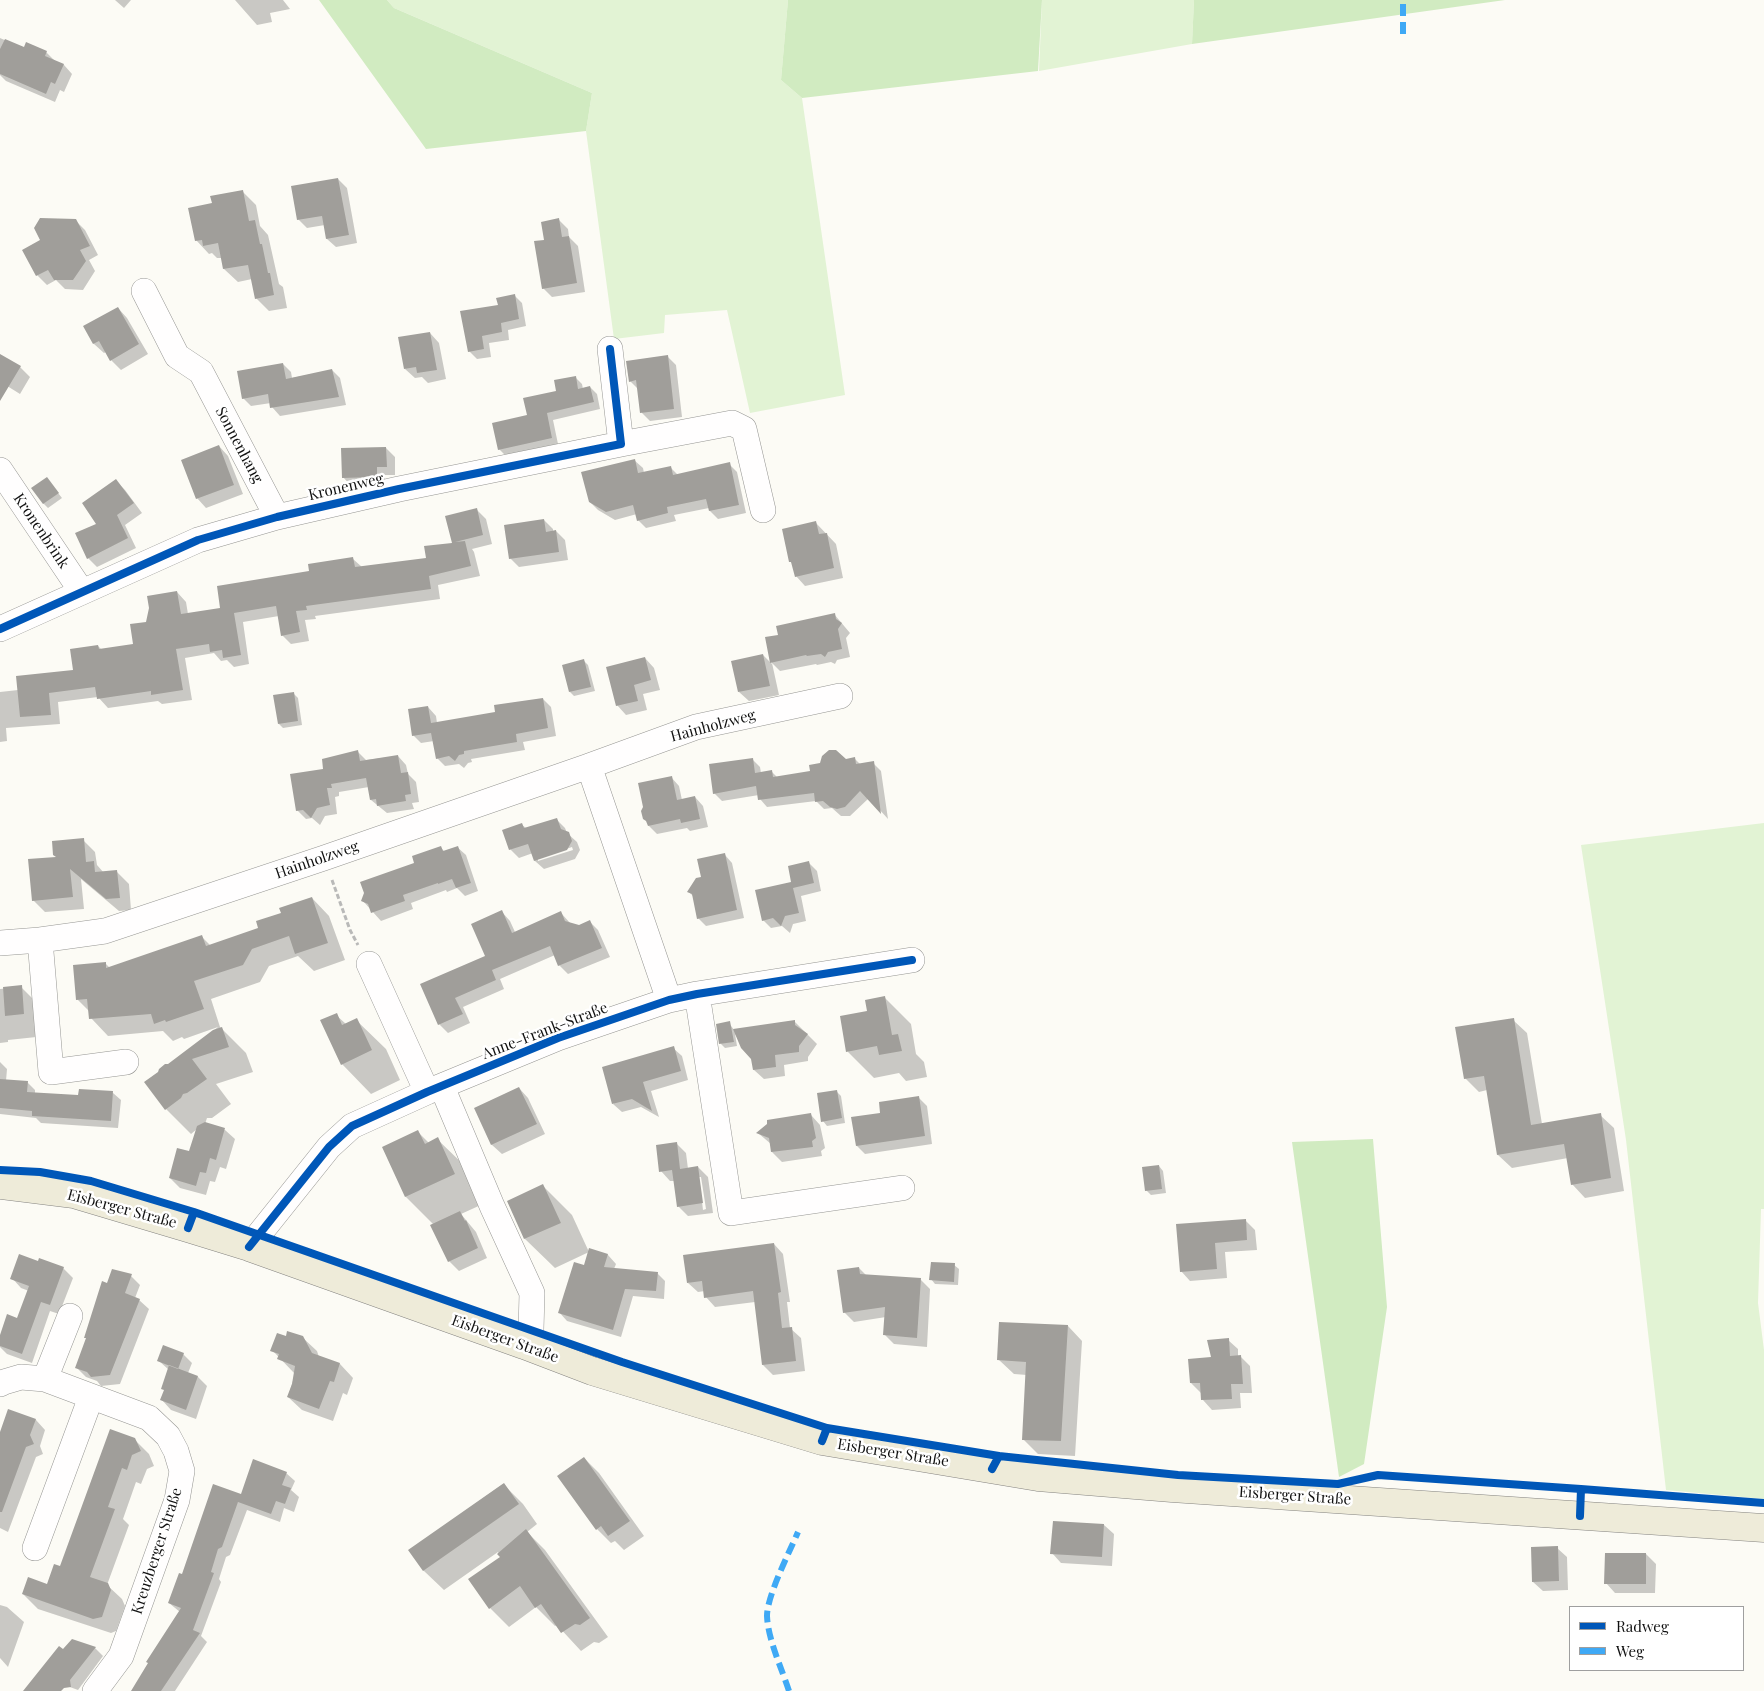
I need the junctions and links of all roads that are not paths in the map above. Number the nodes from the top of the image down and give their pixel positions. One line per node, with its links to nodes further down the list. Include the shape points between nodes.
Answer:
1 (144, 291): 6 (street, Sonnenhang, via 176,356 201,372)
2 (610, 349): 3 (street)
3 (621, 444): 5 (street, Kronenweg, via 732,424 744,430); 6 (street, Kronenweg)
4 (0, 470): 7 (street, Kronenbrink)
5 (763, 510)
6 (277, 517): 7 (street, Kronenweg, via 198,540)
7 (82, 592): 8 (street, Kronenweg)
8 (0, 629)
9 (840, 696): 10 (street, Hainholzweg, via 696,727)
10 (589, 766): 11 (street, Hainholzweg, via 105,931); 16 (street)
11 (40, 940): 12 (street, Hainholzweg); 17 (street, via 51,1072)
12 (0, 944)
13 (912, 960): 15 (street, Anne-Frank-Straße)
14 (369, 964): 18 (street)
15 (697, 994): 16 (street, Anne-Frank-Straße); 20 (street, via 731,1213)
16 (669, 1000): 18 (street, Anne-Frank-Straße, via 558,1038)
17 (126, 1062)
18 (434, 1089): 21 (street, Anne-Frank-Straße, via 346,1131 329,1146); 23 (street, via 532,1293 531,1330)
19 (0, 1185): 21 (main road, Eisberger Straße, via 74,1194)
20 (902, 1188)
21 (249, 1247): 23 (main road, Eisberger Straße)
22 (70, 1316): 24 (street)
23 (524, 1345): 27 (main road, Eisberger Straße, via 592,1371 822,1441 1038,1477)
24 (45, 1379): 25 (street, Kreuzberger Straße, via 21,1377); 26 (street, Kreuzberger Straße)
25 (0, 1384)
26 (91, 1397): 28 (street); 29 (street, Kreuzberger Straße, via 149,1418 168,1436 182,1471 178,1500 121,1656)
27 (1764, 1528)
28 (35, 1548)
29 (95, 1691)

